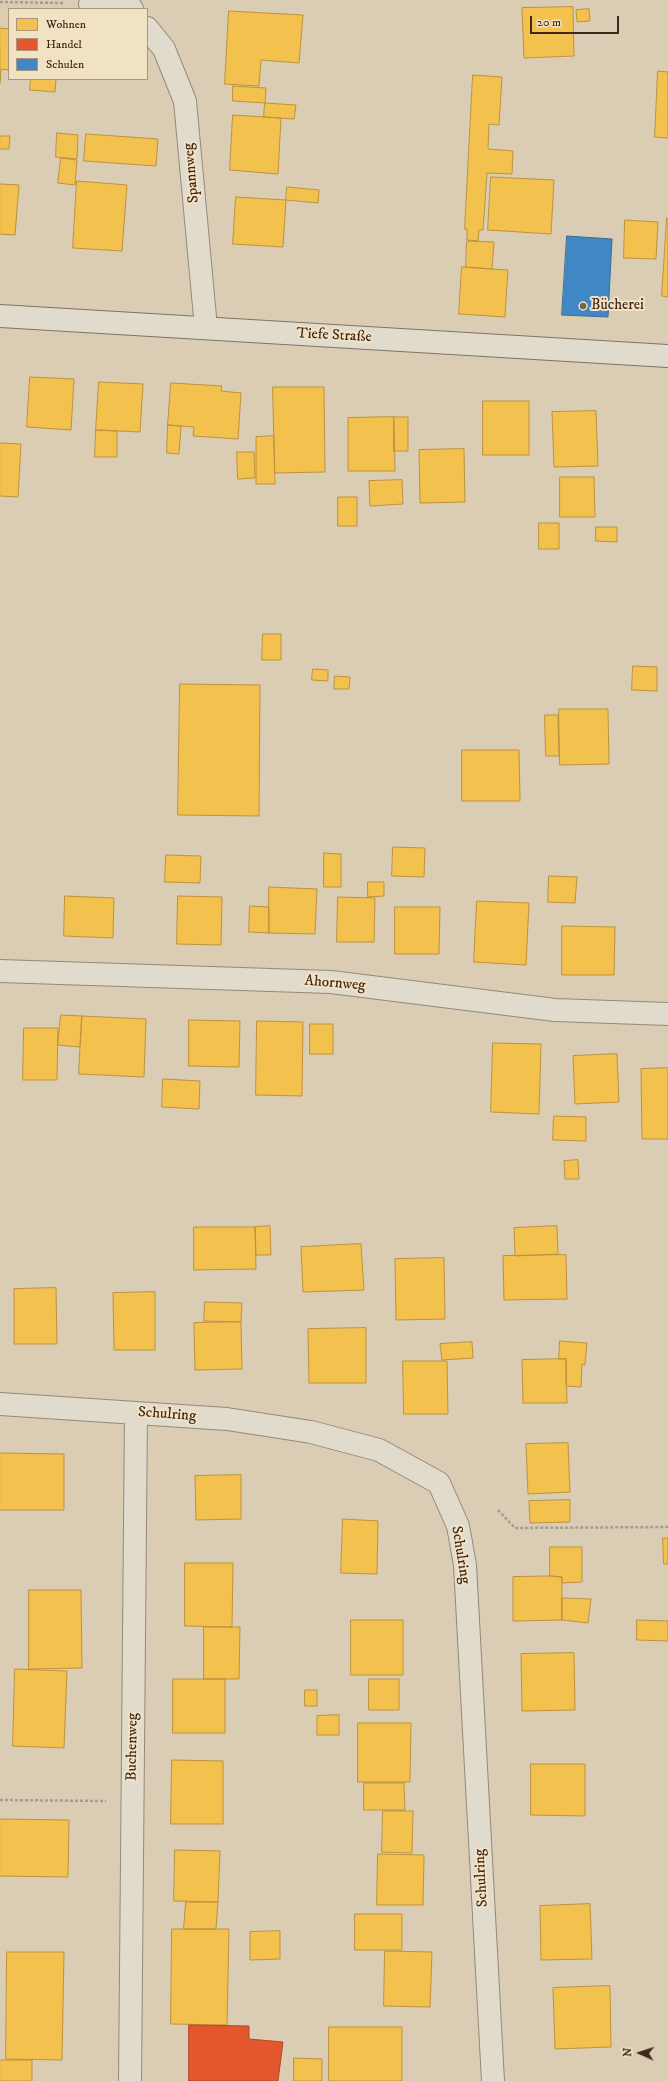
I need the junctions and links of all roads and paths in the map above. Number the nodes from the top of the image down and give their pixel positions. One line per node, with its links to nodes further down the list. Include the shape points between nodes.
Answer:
1 (0, 2): 2 (path)
2 (90, 4): 3 (street, via 129,5)
3 (131, 8)
4 (148, 29): 6 (street, Spannweg, via 164,49 186,100)
5 (0, 316): 6 (street, Tiefe Straße)
6 (206, 328): 7 (street, Tiefe Straße)
7 (668, 356)
8 (0, 971): 9 (street, Ahornweg, via 331,982 555,1010)
9 (668, 1014)
10 (0, 1404): 11 (street, Schulring)
11 (136, 1413): 15 (street, Buchenweg); 17 (street, Schulring, via 227,1419 311,1432 379,1450 439,1483 458,1526 465,1565)
12 (498, 1510): 13 (path, via 515,1528)
13 (668, 1526)
14 (0, 1800): 15 (path)
15 (133, 1801): 16 (street, Buchenweg)
16 (130, 2081)
17 (493, 2081)

